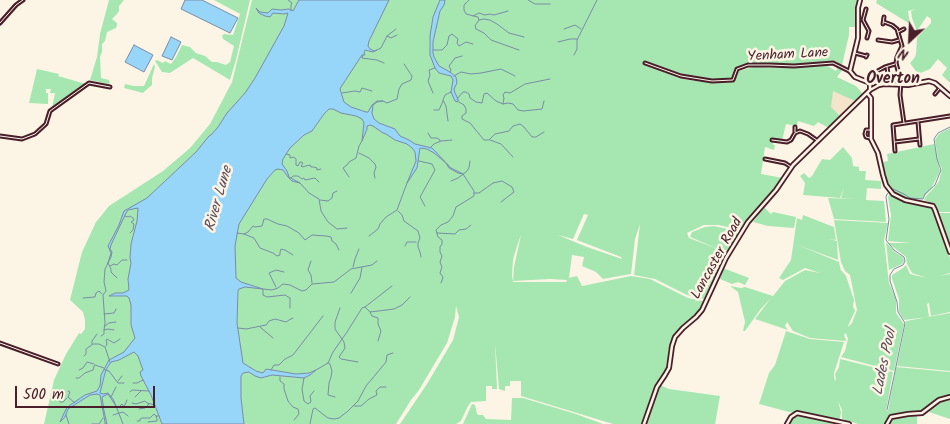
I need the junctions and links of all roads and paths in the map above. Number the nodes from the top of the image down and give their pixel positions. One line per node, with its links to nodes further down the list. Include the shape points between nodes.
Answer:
1 (23, 0): 7 (street)
2 (860, 0): 5 (street)
3 (866, 9): 6 (street)
4 (884, 17): 9 (street, via 884,23 892,25)
5 (857, 20): 6 (street); 15 (street)
6 (863, 20): 10 (street, via 869,31)
7 (0, 23)
8 (904, 29): 9 (street)
9 (898, 32): 11 (street)
10 (867, 38)
11 (900, 39): 12 (street, via 892,42); 13 (street)
12 (878, 40)
13 (902, 46): 14 (street); 25 (street, via 896,63)
14 (907, 46)
15 (855, 53): 16 (street); 20 (street)
16 (866, 56)
17 (645, 63): 20 (street, Yenham Lane, via 682,76 712,81 732,80 737,70 770,64 833,63)
18 (894, 64): 19 (street)
19 (887, 66): 22 (street, via 874,74); 23 (street)
20 (850, 71): 22 (street, via 855,77)
21 (878, 76): 24 (street)
22 (869, 82): 28 (street)
23 (884, 84): 24 (street, Lancaster Road); 25 (street, Lancaster Road)
24 (879, 85): 28 (street, Lancaster Road)
25 (900, 85): 27 (street, Lancaster Road, via 929,81); 33 (street)
26 (110, 87): 37 (street, via 89,83 50,111 46,124 35,134 22,139)
27 (940, 88): 29 (street); 30 (street)
28 (869, 92): 35 (street); 40 (street, Lancaster Road)
29 (934, 94)
30 (950, 96)
31 (950, 116): 32 (street)
32 (917, 121): 33 (street); 39 (street)
33 (904, 123): 41 (street, via 892,126)
34 (795, 127): 36 (street)
35 (870, 130): 38 (street); 38 (street, via 865,136)
36 (795, 132): 40 (street, via 804,132); 42 (street, via 789,142 773,140)
37 (0, 136)
38 (870, 138): 47 (street, via 890,190 909,202 932,206)
39 (919, 139): 41 (street); 43 (street)
40 (818, 141): 46 (street, Lancaster Road)
41 (894, 142): 44 (street)
42 (774, 144)
43 (920, 145)
44 (895, 151)
45 (765, 159): 46 (street)
46 (792, 167): 51 (street, Lancaster Road, via 748,222 726,258 702,310 675,337 667,372 657,387)
47 (950, 252)
48 (0, 343): 49 (street)
49 (58, 364)
50 (950, 397): 54 (street, via 939,400 922,414 891,417)
51 (644, 424)
52 (787, 424): 53 (street, via 797,413)
53 (850, 424)
54 (887, 424)

